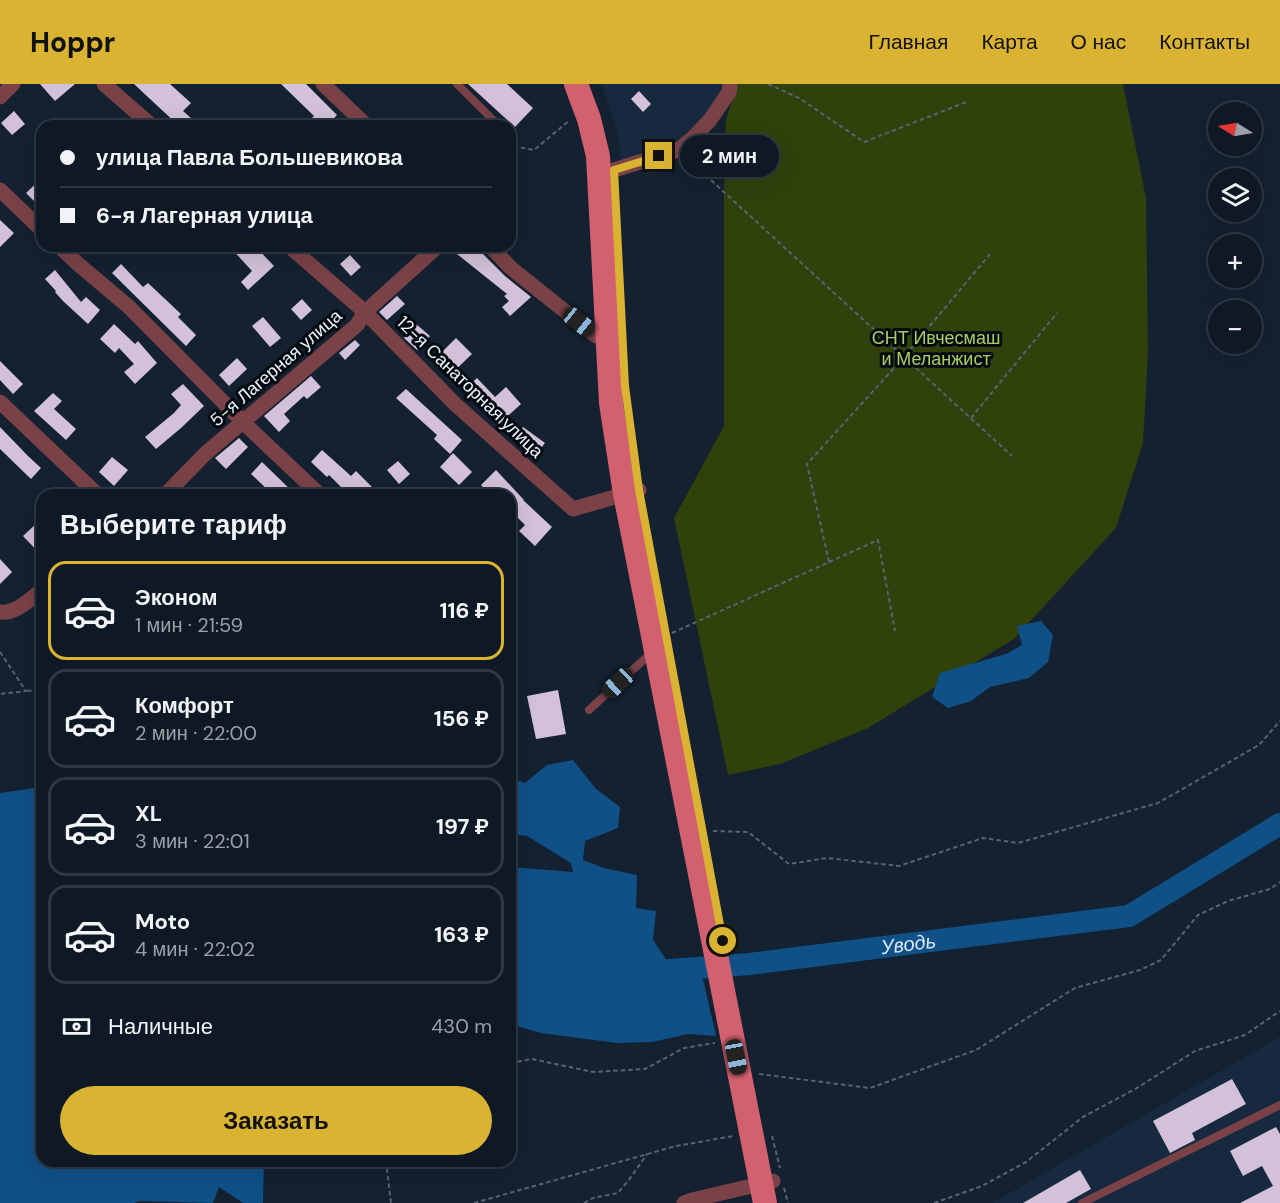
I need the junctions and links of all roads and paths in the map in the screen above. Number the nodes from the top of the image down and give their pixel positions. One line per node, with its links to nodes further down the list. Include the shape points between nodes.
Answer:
1 (13, 84): 9 (street)
2 (104, 84): 12 (street)
3 (323, 84): 13 (street)
4 (457, 84): 14 (lane)
5 (576, 84): 27 (main road, via 598,156)
6 (593, 84): 17 (main road)
7 (730, 84): 16 (street, via 729,92 710,120)
8 (768, 84): 10 (path, via 799,98 864,142)
9 (0, 97)
10 (969, 101)
11 (573, 117): 15 (path, via 534,150)
12 (145, 120)
13 (361, 120)
14 (493, 120)
15 (516, 145)
16 (678, 150): 17 (street); 28 (path)
17 (614, 170): 36 (main road)
18 (0, 190): 19 (street)
19 (36, 224)
20 (65, 252): 31 (street, via 129,307)
21 (296, 252): 25 (street, 12-я Санаторная улица)
22 (431, 252): 25 (street, 5-я Лагерная улица)
23 (496, 252): 27 (street, via 596,336)
24 (990, 254): 28 (path)
25 (364, 312): 31 (street, 5-я Лагерная улица, via 357,325); 36 (street, 12-я Санаторная улица, via 455,404 573,509)
26 (1057, 313): 30 (path)
27 (608, 335): 36 (main road, via 611,403)
28 (904, 357): 30 (path); 37 (path, via 807,464)
29 (0, 402): 33 (street)
30 (971, 418): 32 (path)
31 (242, 422): 34 (street, 5-я Лагерная улица); 35 (street)
32 (1012, 456)
33 (92, 489)
34 (171, 489)
35 (314, 489)
36 (632, 492): 41 (main road)
37 (829, 562): 40 (path, via 878,540); 41 (path)
38 (36, 594): 39 (street, via 18,608)
39 (0, 612)
40 (896, 631)
41 (660, 643): 46 (lane); 51 (main road, via 713,920)
42 (0, 652): 44 (path)
43 (36, 690): 44 (path)
44 (26, 691): 45 (path)
45 (0, 694)
46 (589, 710)
47 (1280, 720): 48 (path, via 1259,745 1158,803 1018,843 983,838 899,866 826,858 789,864 748,832)
48 (713, 831)
49 (1280, 882): 53 (path, via 1198,915 1161,960 1140,970 1075,988 976,1050 870,1088)
50 (1280, 1011): 63 (path, via 1245,1035 1195,1051 1083,1117 1026,1162 982,1186)
51 (730, 1037): 52 (path, via 684,1048 645,1069 593,1072 532,1059); 58 (main road)
52 (516, 1062)
53 (757, 1074)
54 (1280, 1105): 64 (lane)
55 (743, 1135): 56 (path)
56 (647, 1154): 60 (path); 61 (path, via 618,1193)
57 (387, 1167): 59 (path)
58 (769, 1193): 62 (street)
59 (391, 1203)
60 (474, 1203)
61 (584, 1203)
62 (684, 1203)
63 (934, 1203)
64 (1082, 1203)

